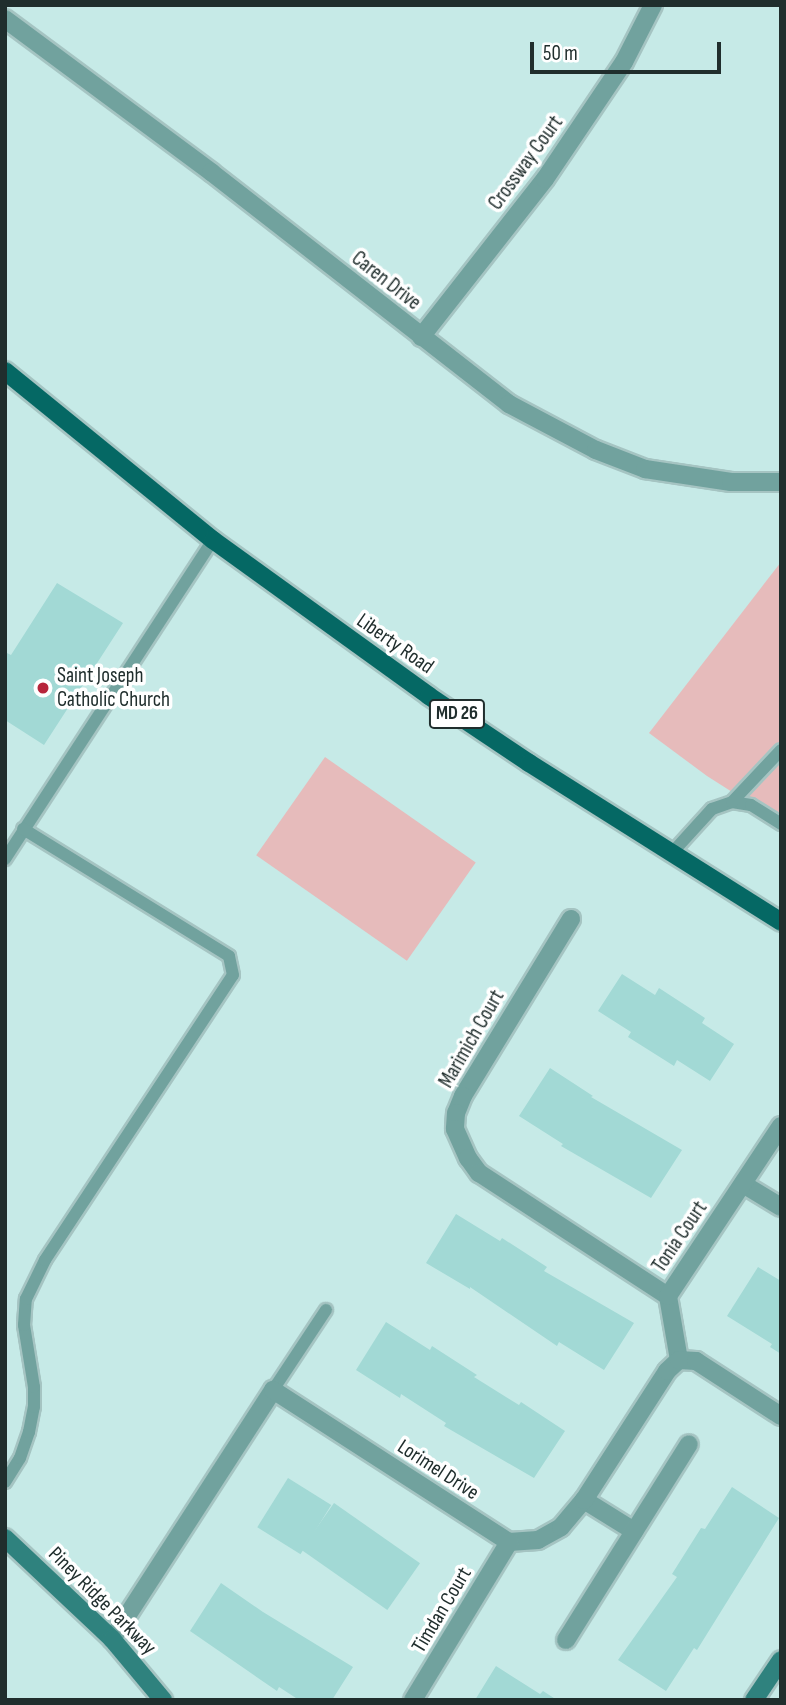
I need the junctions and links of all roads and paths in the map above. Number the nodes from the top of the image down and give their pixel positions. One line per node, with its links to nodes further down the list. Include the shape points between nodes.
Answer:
1 (653, 5): 3 (street, Crossway Court, via 624,62 545,179)
2 (5, 19): 3 (street, Caren Drive, via 211,172)
3 (421, 337): 5 (street, Caren Drive, via 509,404 596,450 645,468 685,476)
4 (5, 371): 6 (main road, Liberty Road / MD 26)
5 (781, 482)
6 (213, 540): 10 (lane); 11 (main road, Liberty Road / MD 26, via 429,696)
7 (781, 750): 8 (lane)
8 (732, 802): 9 (lane, via 751,805); 11 (lane, via 712,808)
9 (781, 824)
10 (23, 829): 12 (lane); 24 (lane, via 229,956 233,975 45,1260 26,1298 24,1325 34,1406 23,1450)
11 (671, 855): 14 (main road, Liberty Road / MD 26)
12 (5, 859)
13 (571, 919): 18 (street, Marimich Court, via 463,1096 455,1129 479,1173)
14 (781, 922)
15 (781, 1126): 16 (street, Tonia Court)
16 (743, 1184): 17 (street); 18 (street, Tonia Court)
17 (781, 1207)
18 (668, 1296): 20 (street, Tonia Court)
19 (326, 1310): 21 (lane)
20 (679, 1360): 22 (street, via 696,1360); 25 (street, via 667,1371)
21 (273, 1390): 28 (street, Lorimel Drive); 29 (street)
22 (781, 1416)
23 (690, 1444): 26 (street)
24 (5, 1482)
25 (584, 1500): 26 (street); 28 (street, via 561,1527 538,1540)
26 (634, 1531): 30 (street)
27 (5, 1538): 29 (street, Piney Ridge Parkway)
28 (509, 1542): 33 (street, Timdan Court)
29 (112, 1639): 32 (street, Piney Ridge Parkway)
30 (566, 1640)
31 (781, 1660): 34 (street)
32 (163, 1700)
33 (413, 1700)
34 (754, 1700)

